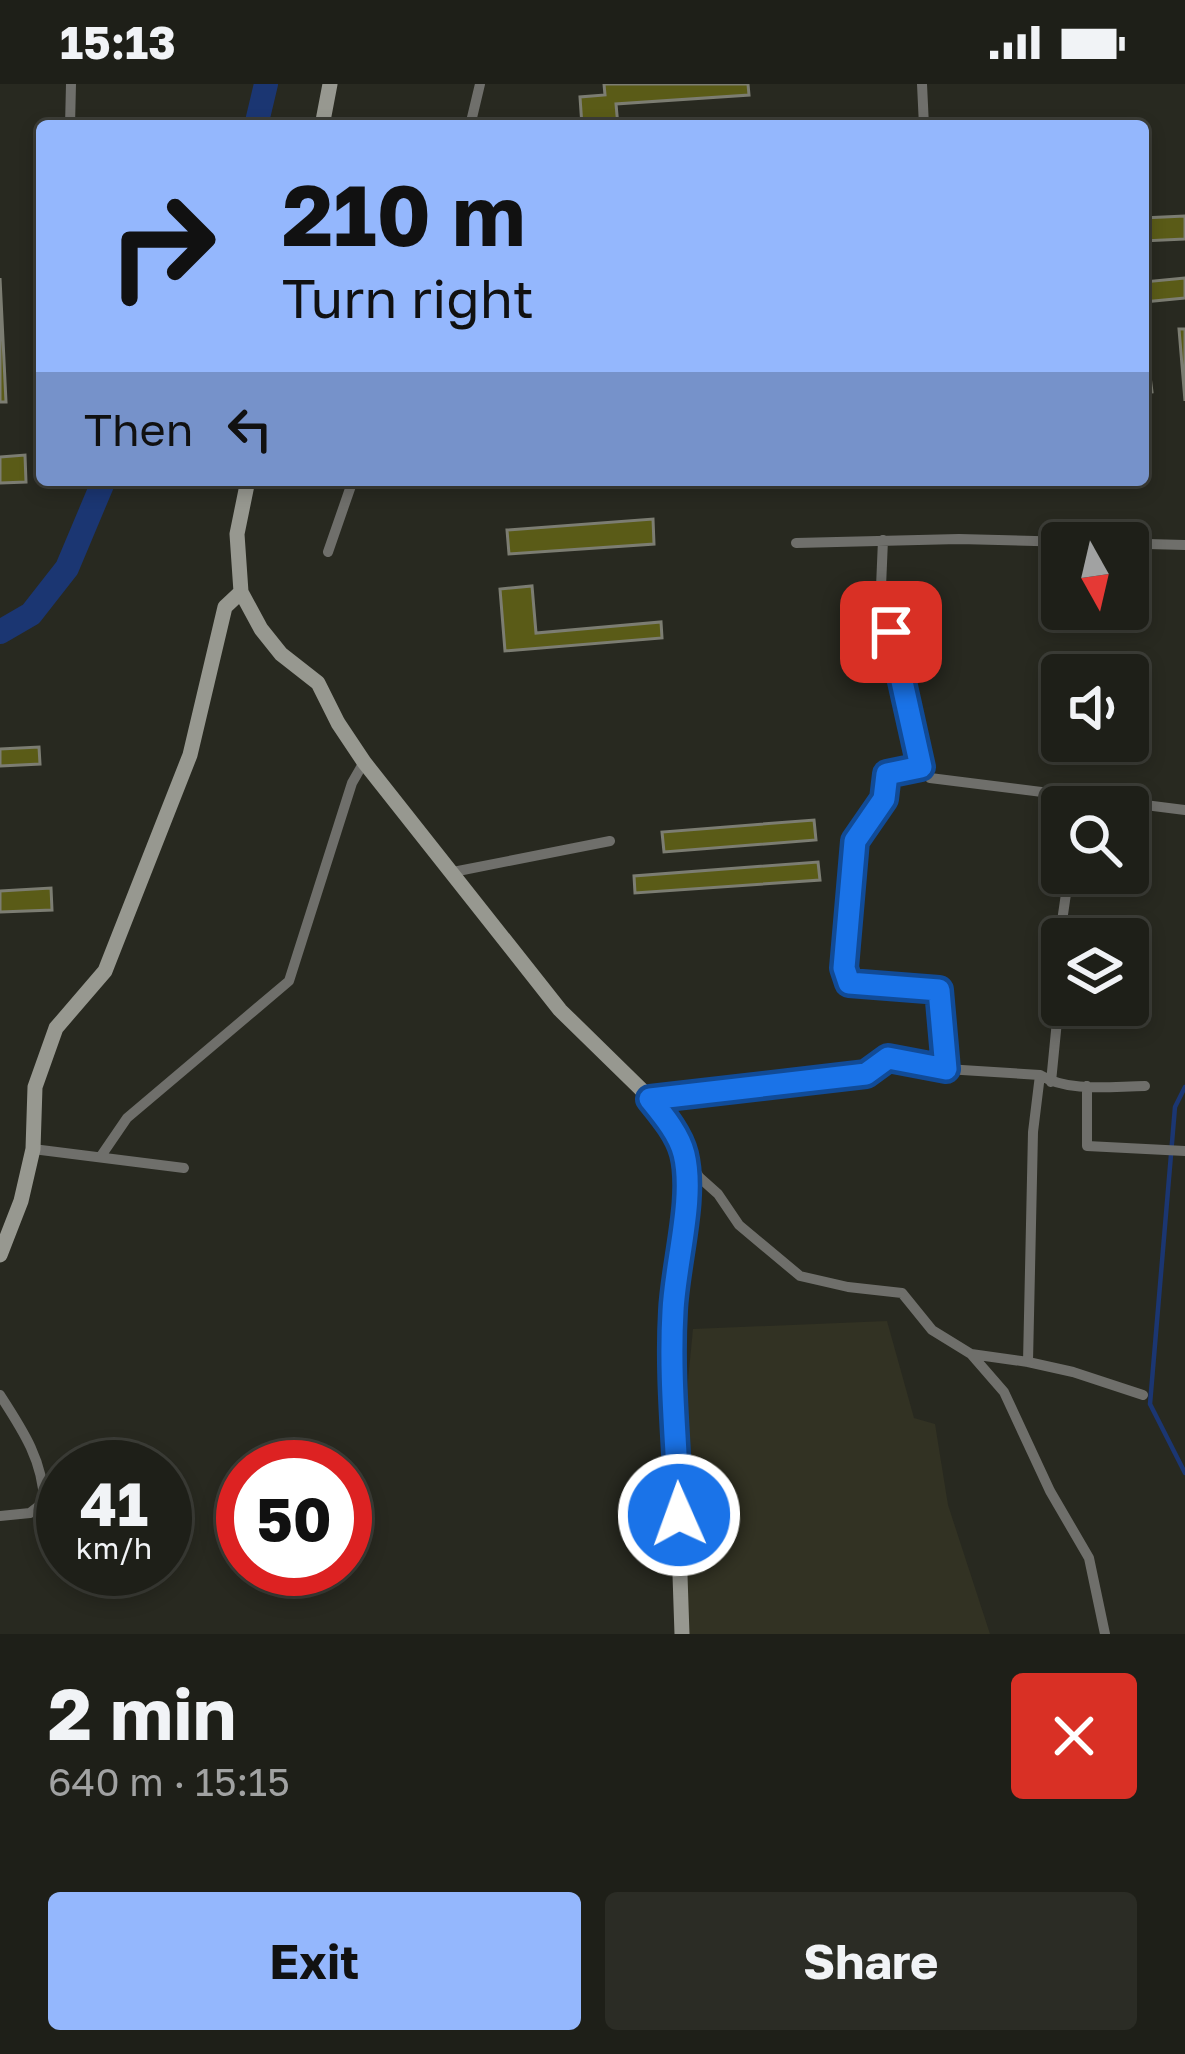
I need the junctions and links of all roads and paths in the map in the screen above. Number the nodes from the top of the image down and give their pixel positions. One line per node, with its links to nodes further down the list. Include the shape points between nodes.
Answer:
1 (71, 84): 5 (street)
2 (330, 84): 6 (main road)
3 (480, 84): 7 (street)
4 (922, 84): 8 (street)
5 (70, 120)
6 (323, 120)
7 (471, 120)
8 (924, 120)
9 (247, 486): 15 (main road, via 237,535)
10 (351, 486): 14 (street)
11 (883, 540): 12 (street); 13 (street); 17 (street, via 881,587)
12 (796, 543)
13 (1185, 544)
14 (328, 553)
15 (241, 592): 16 (main road, via 281,654 318,683); 29 (main road, via 225,607 190,755 105,970 56,1028 35,1087)
16 (364, 762): 22 (main road); 32 (street, via 289,981 127,1118)
17 (921, 767): 18 (street, via 930,778); 24 (street, via 887,774 884,799 855,841 844,968 849,983 939,990)
18 (1041, 796)
19 (1149, 807): 20 (street)
20 (1185, 810)
21 (610, 841): 22 (street)
22 (453, 872): 28 (main road, via 560,1010)
23 (1067, 894): 25 (street)
24 (946, 1069): 25 (street); 28 (street, via 888,1058 866,1074)
25 (1046, 1079): 26 (street); 36 (street, via 1034,1132)
26 (1088, 1086): 27 (street); 30 (street, via 1088,1146)
27 (1145, 1086)
28 (650, 1099): 31 (main road)
29 (33, 1149): 32 (street); 34 (main road)
30 (1185, 1151)
31 (684, 1153): 35 (street, via 739,1225 800,1276 902,1293 932,1330); 40 (main road, via 672,1340)
32 (101, 1156): 33 (street)
33 (184, 1168)
34 (0, 1255)
35 (971, 1354): 36 (street); 41 (street, via 1004,1392 1089,1558)
36 (1028, 1362): 38 (street)
37 (0, 1394): 39 (street, via 28,1438 44,1502 30,1513)
38 (1143, 1395)
39 (0, 1516)
40 (682, 1634)
41 (1105, 1634)

